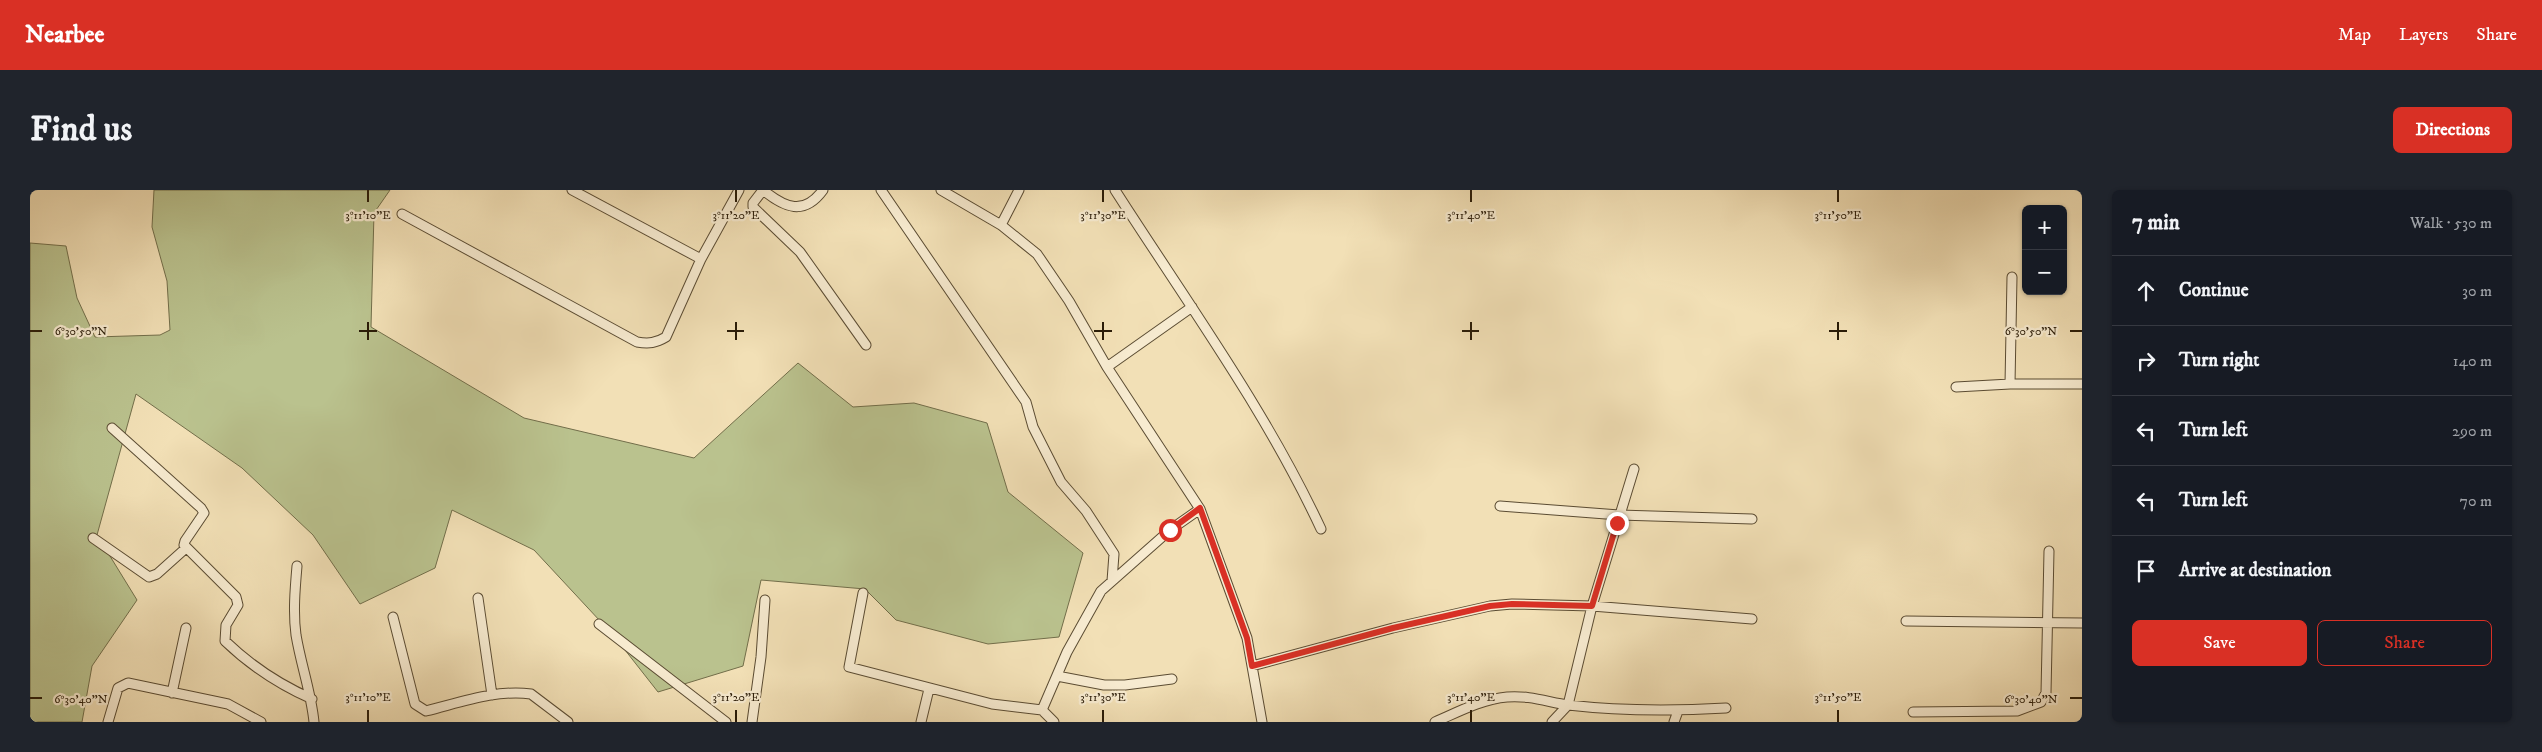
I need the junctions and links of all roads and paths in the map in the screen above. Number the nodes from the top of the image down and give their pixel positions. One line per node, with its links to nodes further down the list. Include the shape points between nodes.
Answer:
1 (572, 190): 10 (street)
2 (739, 190): 10 (street)
3 (823, 190): 13 (street, via 814,202 798,207 781,202 763,190 753,206 800,252)
4 (881, 190): 29 (street, via 1026,402 1033,428 1062,482 1114,554)
5 (941, 190): 9 (street)
6 (1019, 190): 9 (street)
7 (1116, 190): 12 (street)
8 (402, 214): 10 (street, via 646,344 666,337)
9 (1001, 226): 14 (street, via 1037,254)
10 (701, 259)
11 (2012, 277): 15 (street)
12 (1192, 307): 14 (street); 24 (street, via 1296,476)
13 (866, 345)
14 (1108, 367): 21 (street)
15 (2010, 384): 16 (street); 17 (street)
16 (2082, 384)
17 (1956, 387)
18 (112, 428): 26 (street, via 201,508 204,514 185,540)
19 (1634, 469): 22 (street)
20 (1500, 506): 22 (street)
21 (1200, 508): 29 (street); 41 (street, via 1247,638)
22 (1619, 515): 23 (street); 33 (street)
23 (1752, 519)
24 (1321, 529)
25 (92, 538): 26 (street, via 149,577 157,574)
26 (186, 548): 47 (street, via 236,596 238,605 226,626 225,641 261,671)
27 (2049, 551): 37 (street)
28 (297, 566): 47 (street, via 296,635)
29 (1112, 581): 42 (street, via 1084,619)
30 (863, 593): 44 (street, via 849,667)
31 (478, 598): 46 (street)
32 (765, 600): 58 (street)
33 (1592, 606): 35 (street); 41 (street, via 1490,606); 48 (street)
34 (393, 617): 46 (street, via 415,704 426,711)
35 (1752, 619)
36 (1906, 621): 37 (street)
37 (2047, 621): 38 (street); 52 (street, via 2046,694 2041,702 2017,711)
38 (2082, 623)
39 (599, 624): 57 (street)
40 (186, 628): 45 (street)
41 (1252, 666): 61 (street)
42 (1057, 676): 43 (street, via 1104,685); 50 (street)
43 (1172, 679)
44 (929, 689): 50 (street, via 992,704); 59 (street)
45 (172, 693): 53 (street, via 122,684); 54 (street, via 228,704)
46 (492, 695): 56 (street, via 531,694)
47 (312, 699): 55 (street)
48 (1568, 705): 51 (street); 62 (street, via 1509,697 1484,701); 63 (street)
49 (1726, 708): 51 (street)
50 (1042, 710): 60 (street)
51 (1678, 711): 64 (street)
52 (1913, 712)
53 (108, 722)
54 (261, 722)
55 (314, 722)
56 (568, 722)
57 (726, 722)
58 (752, 722)
59 (921, 722)
60 (1054, 722)
61 (1262, 722)
62 (1435, 722)
63 (1552, 722)
64 (1674, 722)

